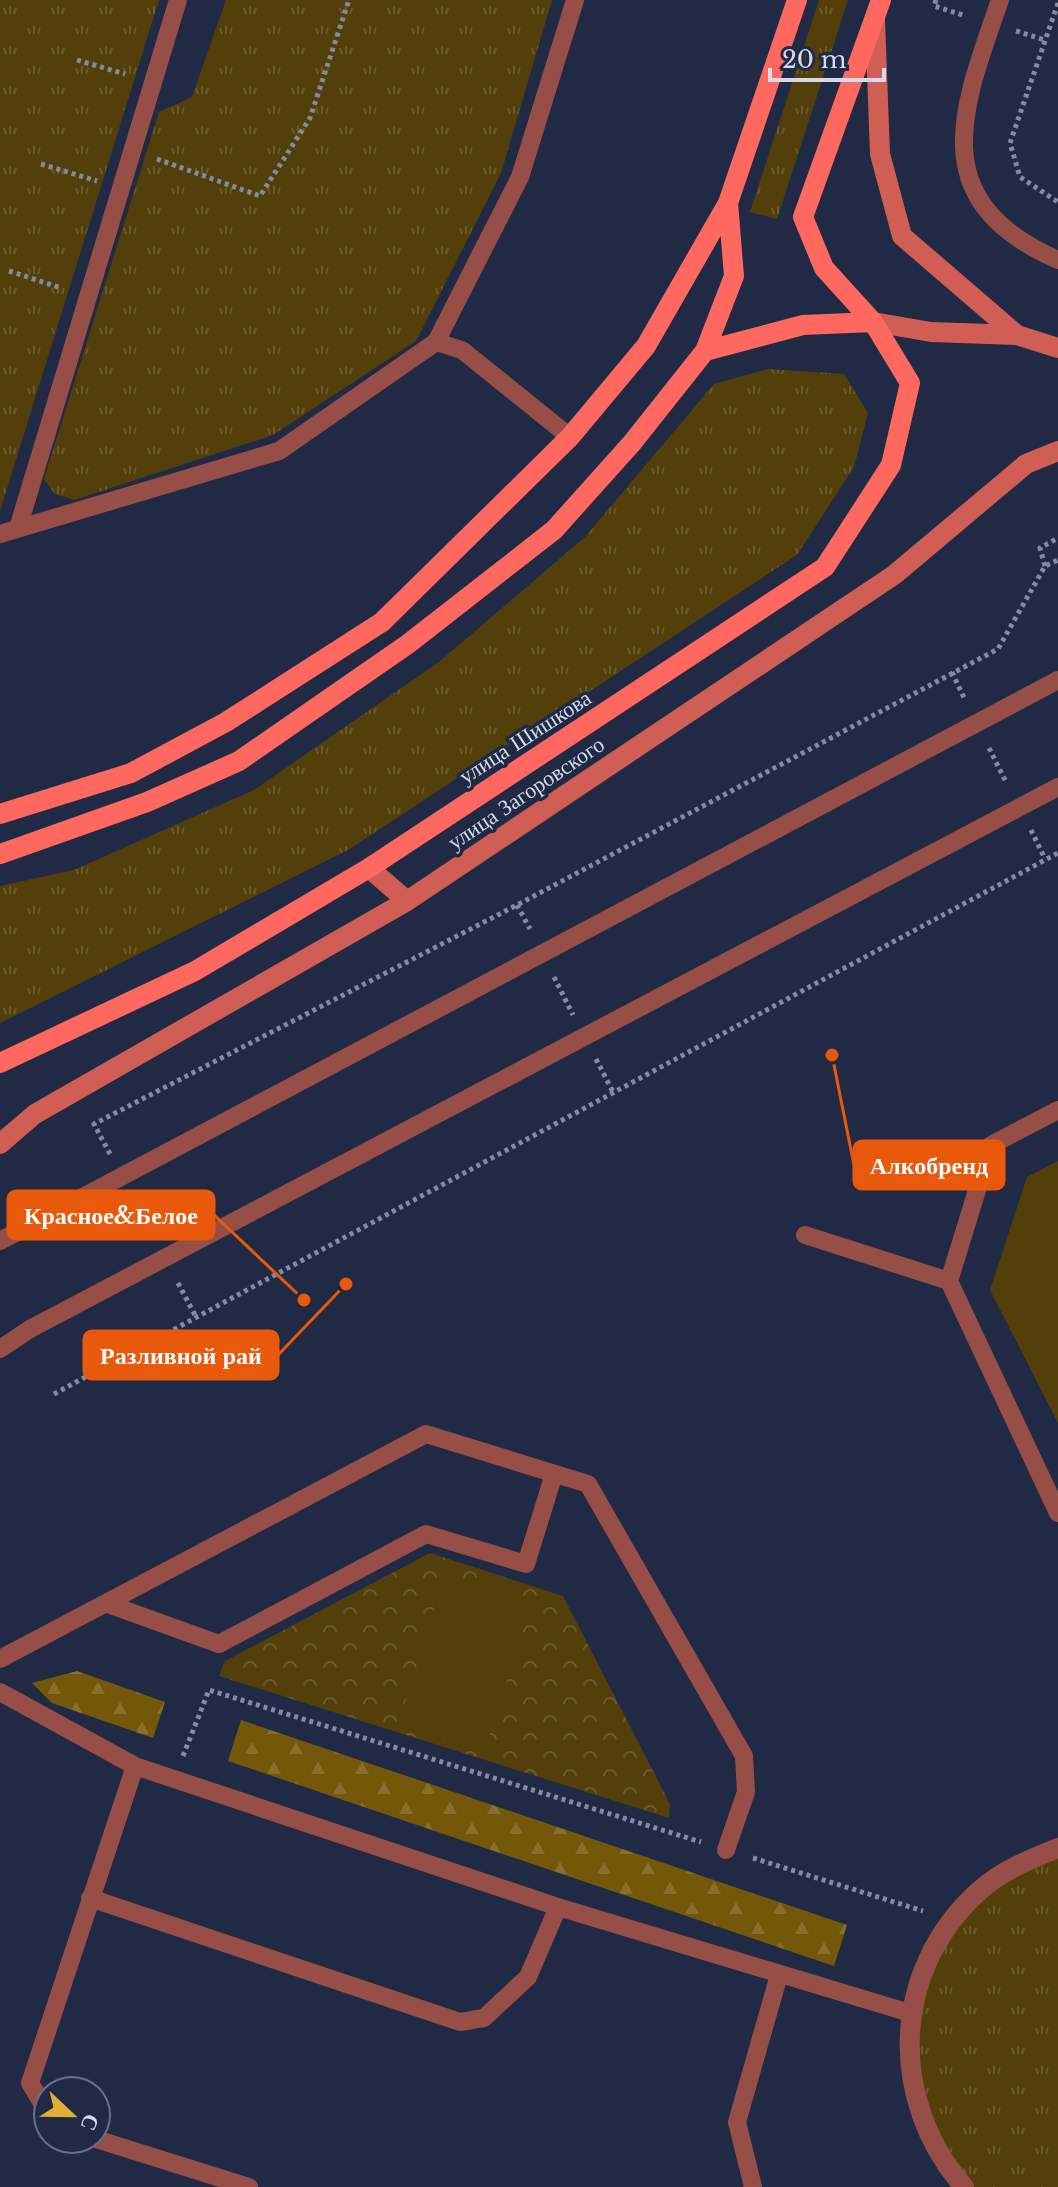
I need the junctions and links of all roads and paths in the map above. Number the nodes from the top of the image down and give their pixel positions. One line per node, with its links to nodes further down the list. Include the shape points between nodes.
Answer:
1 (178, 0): 14 (lane)
2 (349, 0): 15 (path, via 310,118 260,196)
3 (575, 0): 25 (lane, via 520,177)
4 (797, 0): 19 (main road)
5 (881, 0): 9 (main road, улица Шишкова)
6 (936, 0): 10 (path, via 934,6)
7 (1000, 0): 20 (lane, via 963,116 965,161 976,195 1003,228)
8 (1058, 3): 12 (path)
9 (875, 20): 23 (main road, улица Шишкова, via 803,217 824,268); 24 (street, via 880,154 902,236)
10 (979, 20)
11 (1003, 28): 12 (path)
12 (1045, 40): 18 (path, via 1010,143 1020,177)
13 (77, 60): 14 (path)
14 (153, 83): 15 (lane)
15 (133, 150): 17 (lane)
16 (41, 164): 17 (path)
17 (121, 188): 22 (lane)
18 (1058, 202)
19 (728, 203): 27 (main road, via 734,276); 28 (main road, via 646,346)
20 (1058, 260)
21 (9, 271): 22 (path)
22 (88, 296): 30 (lane)
23 (873, 322): 24 (street, via 931,332); 27 (main road, via 803,325); 43 (main road, улица Шишкова, via 910,383 891,465 825,567)
24 (1017, 335): 26 (street)
25 (436, 342): 28 (lane, via 462,350); 30 (lane, via 279,451)
26 (1058, 348)
27 (705, 351): 41 (main road, via 554,530 408,644 239,761 147,802)
28 (570, 437): 39 (main road, via 382,622 226,722 131,773)
29 (1058, 451): 44 (street, улица Загоровского, via 1026,464 894,575)
30 (9, 531)
31 (1058, 538): 33 (path, via 1040,548)
32 (1058, 560): 33 (path)
33 (1045, 566): 34 (path, via 998,649)
34 (952, 672): 36 (path); 45 (path)
35 (1058, 680): 36 (lane)
36 (976, 723): 38 (path); 46 (lane)
37 (1058, 787): 38 (lane)
38 (1019, 808): 42 (path); 47 (lane)
39 (0, 814)
40 (1058, 853): 42 (path)
41 (0, 854)
42 (1045, 859): 49 (path)
43 (369, 868): 44 (street); 48 (main road, улица Шишкова, via 195,971)
44 (407, 901): 51 (street, улица Загоровского, via 35,1114)
45 (517, 905): 46 (path); 52 (path, via 94,1124)
46 (542, 953): 47 (path); 52 (lane)
47 (584, 1036): 49 (path); 55 (lane)
48 (0, 1063)
49 (614, 1094): 57 (path)
50 (1058, 1110): 56 (lane, via 991,1145)
51 (0, 1144)
52 (121, 1176): 54 (lane); 55 (path)
53 (805, 1235): 56 (lane)
54 (0, 1241)
55 (164, 1257): 57 (path); 58 (lane)
56 (949, 1281): 61 (lane)
57 (196, 1317): 59 (path)
58 (0, 1349)
59 (54, 1394)
60 (554, 1474): 62 (lane, via 426,1434); 62 (lane, via 526,1564 426,1534 219,1644); 68 (lane, via 588,1484 744,1756 746,1792)
61 (1058, 1513)
62 (108, 1604): 63 (lane)
63 (0, 1659)
64 (0, 1692): 65 (lane)
65 (135, 1766): 66 (lane); 69 (lane)
66 (174, 1780): 68 (path, via 209,1690); 70 (lane)
67 (1058, 1848): 73 (street, via 1019,1863 979,1890 946,1925 923,1967)
68 (726, 1850): 71 (path)
69 (90, 1898): 70 (lane, via 460,2022 484,2018 528,1977); 74 (lane)
70 (558, 1907): 72 (lane)
71 (935, 1915)
72 (779, 1975): 73 (lane); 77 (lane, via 737,2122)
73 (910, 2013): 78 (street, via 913,2094 926,2132)
74 (33, 2075)
75 (112, 2144): 76 (lane)
76 (249, 2187)
77 (753, 2187)
78 (964, 2187)

